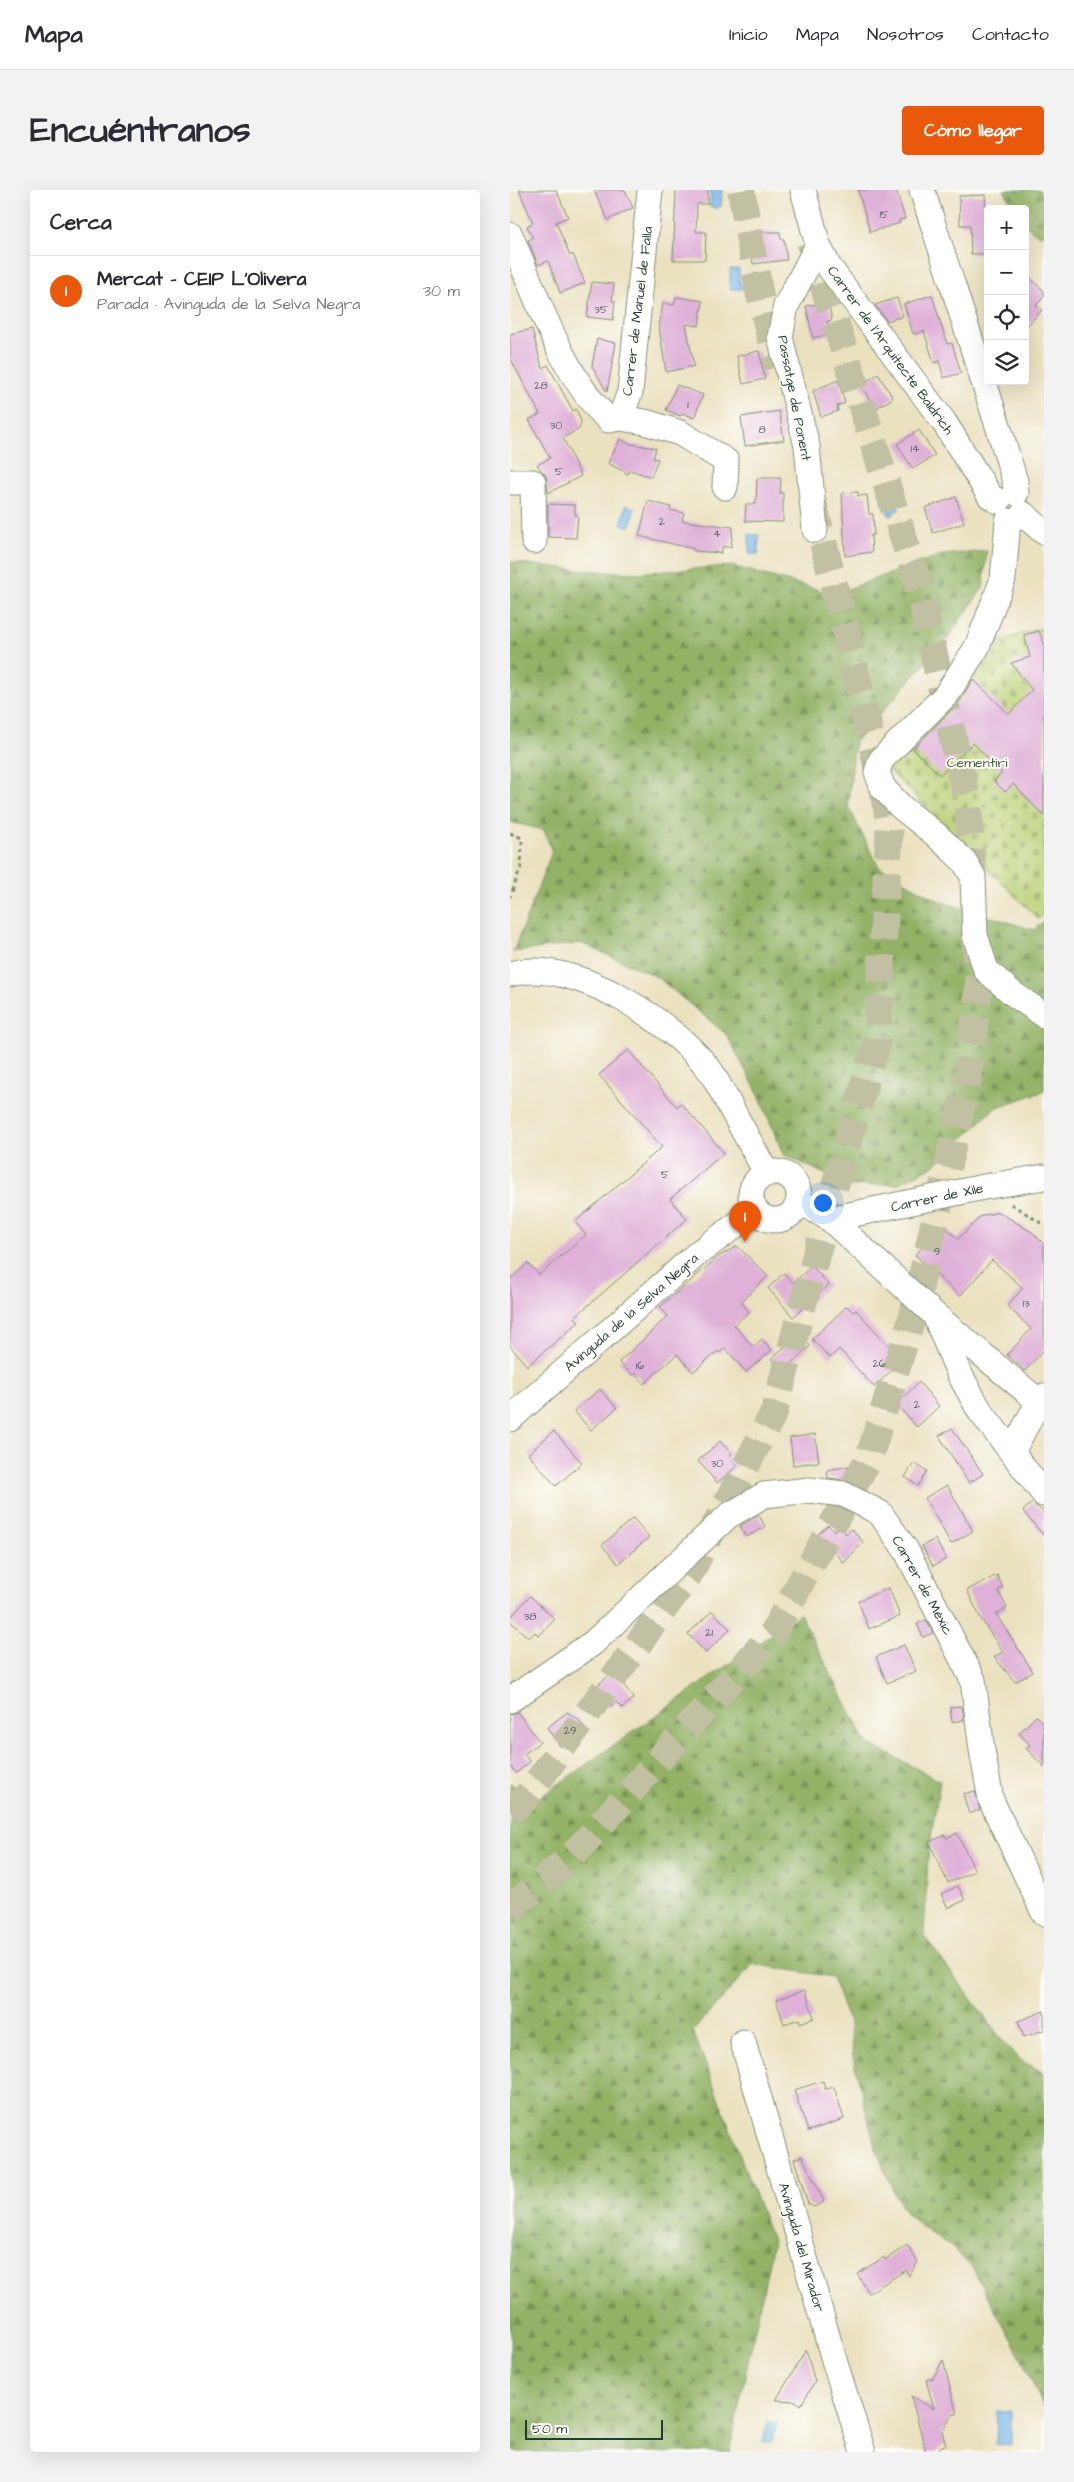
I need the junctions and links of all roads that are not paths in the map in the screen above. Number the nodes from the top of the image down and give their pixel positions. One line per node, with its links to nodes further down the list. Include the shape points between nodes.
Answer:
1 (650, 190): 6 (street, Carrer de Manuel de Falla, via 630,392)
2 (803, 190): 5 (street, Carrer de l'Arquitecte Baldrich)
3 (922, 190): 9 (street, via 1015,482)
4 (510, 235): 6 (street, via 572,374 596,408 609,420)
5 (818, 245): 9 (street, Carrer de l'Arquitecte Baldrich, via 830,267 944,422 990,496); 10 (street, Passatge de Ponent, via 786,306 780,337 807,446)
6 (620, 418): 8 (street, via 680,433 726,461)
7 (510, 482): 12 (street, via 533,482)
8 (725, 487)
9 (1011, 507): 11 (street); 14 (street, via 1003,579 977,647 946,695 881,760 878,772 883,788 964,861 973,876 975,935 986,970)
10 (815, 530)
11 (1044, 532)
12 (534, 541)
13 (510, 974): 15 (street, via 547,971 570,977 625,1001 668,1027 712,1073)
14 (1044, 1015)
15 (767, 1174): 17 (street, via 780,1173 792,1179 799,1191); 18 (street, via 756,1181 752,1189)
16 (1044, 1177): 19 (street, Carrer de Xile)
17 (798, 1204): 18 (street, via 791,1215 779,1220 766,1219); 19 (street)
18 (755, 1211): 22 (street, Avinguda de la Selva Negra, via 698,1253)
19 (830, 1219): 20 (street)
20 (935, 1315): 21 (street); 23 (street, via 959,1373 980,1411)
21 (1042, 1401): 23 (street)
22 (510, 1419)
23 (1012, 1452): 24 (street)
24 (1044, 1494)
25 (510, 1700): 26 (street, Carrer de Mèxic, via 593,1643 728,1516 764,1495 810,1490 843,1494 880,1513 906,1550 973,1680 992,1800)
26 (1044, 1913)
27 (743, 2042): 28 (street, Avinguda del Mirador)
28 (863, 2452)

